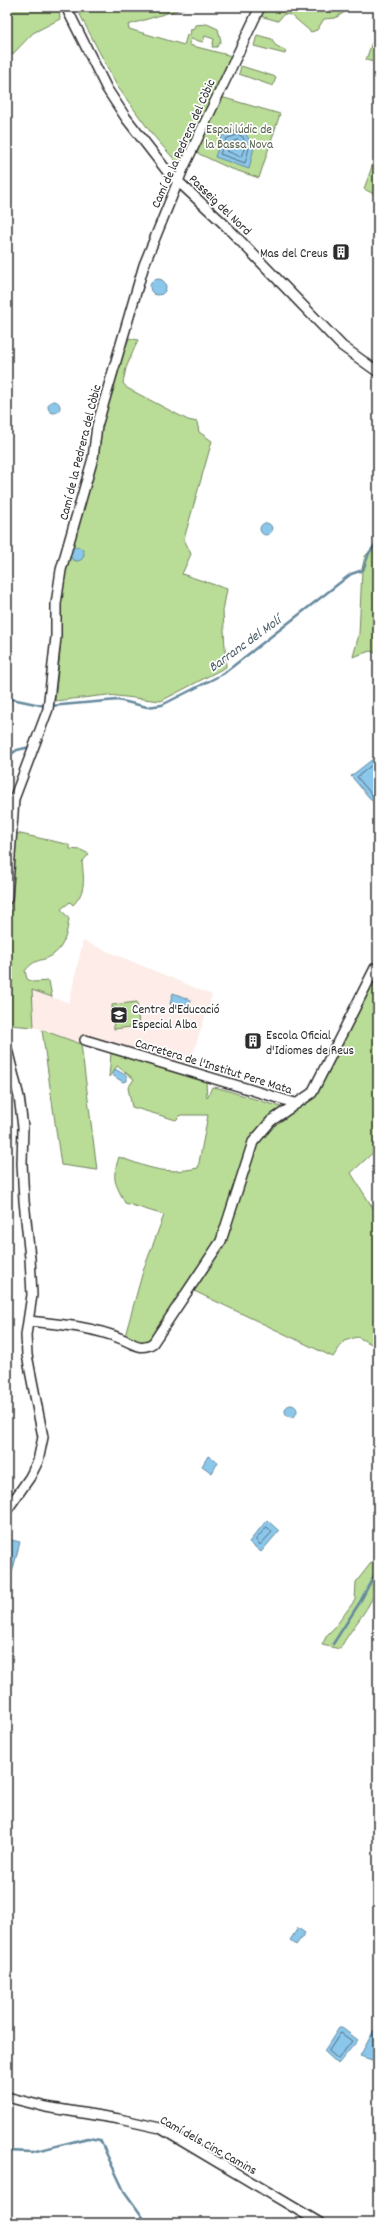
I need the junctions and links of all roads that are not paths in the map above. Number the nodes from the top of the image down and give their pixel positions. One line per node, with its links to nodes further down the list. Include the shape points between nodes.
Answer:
1 (66, 7): 3 (street, Passeig del Nord, via 107,89 139,136)
2 (260, 7): 3 (street, Camí de la Pedrera del Còbic, via 242,40)
3 (178, 181): 4 (street, Passeig del Nord, via 270,270 342,346); 5 (street, Camí de la Pedrera del Còbic, via 144,265 97,426 91,465 66,550 56,604 56,637 48,708 14,799)
4 (378, 372)
5 (7, 899)
6 (378, 967): 9 (street, Carretera de l'Institut Pere Mata, via 375,968 312,1093)
7 (85, 1040): 9 (street, Carretera de l'Institut Pere Mata)
8 (7, 1048): 10 (street, via 19,1097 23,1127 24,1202 32,1295)
9 (295, 1103): 10 (street, via 271,1121 253,1142 221,1241 153,1343 147,1347 139,1347 107,1334)
10 (29, 1320): 11 (street, via 26,1335 27,1355 42,1437 38,1461)
11 (7, 1510)
12 (7, 2096): 13 (street, Camí dels Cinc Camins, via 46,2107 160,2128)
13 (320, 2223)

